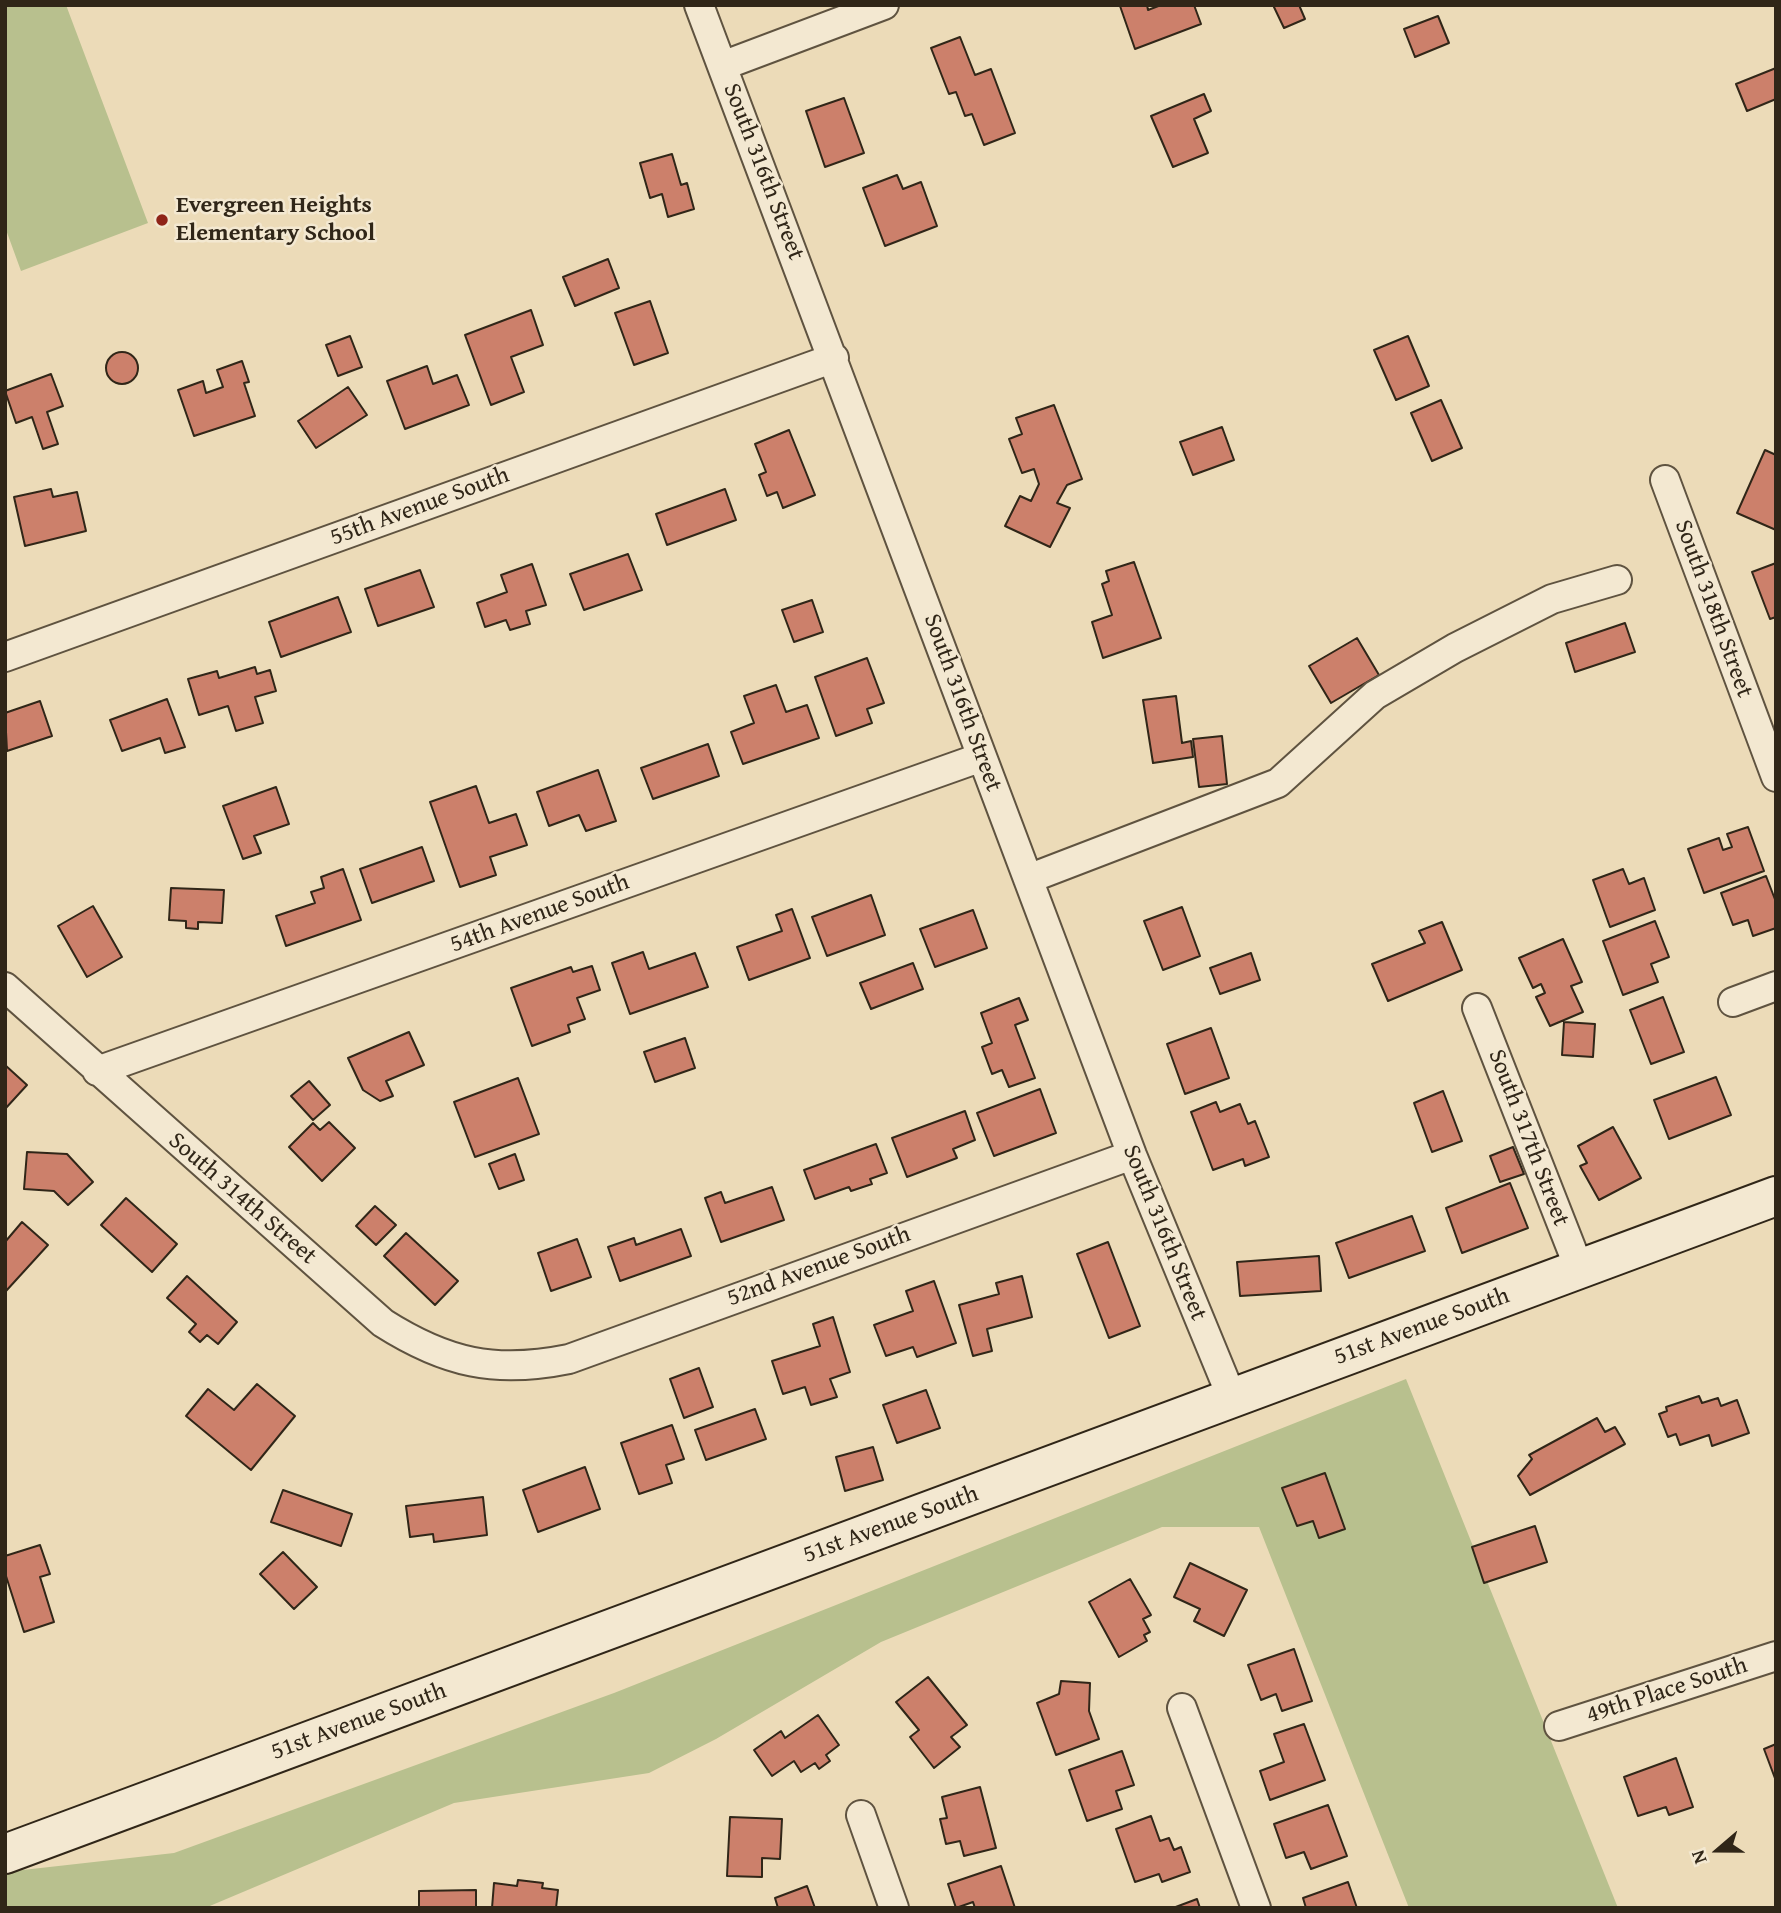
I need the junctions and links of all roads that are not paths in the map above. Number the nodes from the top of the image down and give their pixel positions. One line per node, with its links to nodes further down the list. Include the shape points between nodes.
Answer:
1 (699, 5): 3 (street, South 316th Street)
2 (884, 5): 3 (street)
3 (722, 66): 4 (street, South 316th Street)
4 (834, 358): 7 (street, 55th Avenue South); 9 (street, South 316th Street)
5 (1665, 480): 8 (street, South 318th Street)
6 (1617, 580): 11 (street, via 1552,599 1375,695 1278,783)
7 (5, 657)
8 (1767, 727): 10 (street, South 318th Street)
9 (982, 757): 11 (street, South 316th Street); 16 (street, 54th Avenue South)
10 (1776, 778)
11 (1028, 878): 17 (street, South 316th Street)
12 (1776, 986): 14 (street)
13 (5, 987): 16 (street, South 314th Street)
14 (1733, 1002)
15 (1477, 1007): 19 (street, South 317th Street)
16 (97, 1071): 20 (street, South 314th Street, via 383,1324 450,1358)
17 (1132, 1155): 20 (street, 52nd Avenue South, via 569,1359 532,1367); 21 (street, South 316th Street)
18 (1776, 1196): 19 (main road, 51st Avenue South)
19 (1579, 1268): 21 (main road, 51st Avenue South)
20 (503, 1365)
21 (1232, 1398): 26 (main road, 51st Avenue South)
22 (1776, 1656): 24 (street, 49th Place South)
23 (1182, 1708): 28 (street)
24 (1559, 1726)
25 (861, 1815): 27 (street)
26 (5, 1854)
27 (894, 1908)
28 (1256, 1908)

